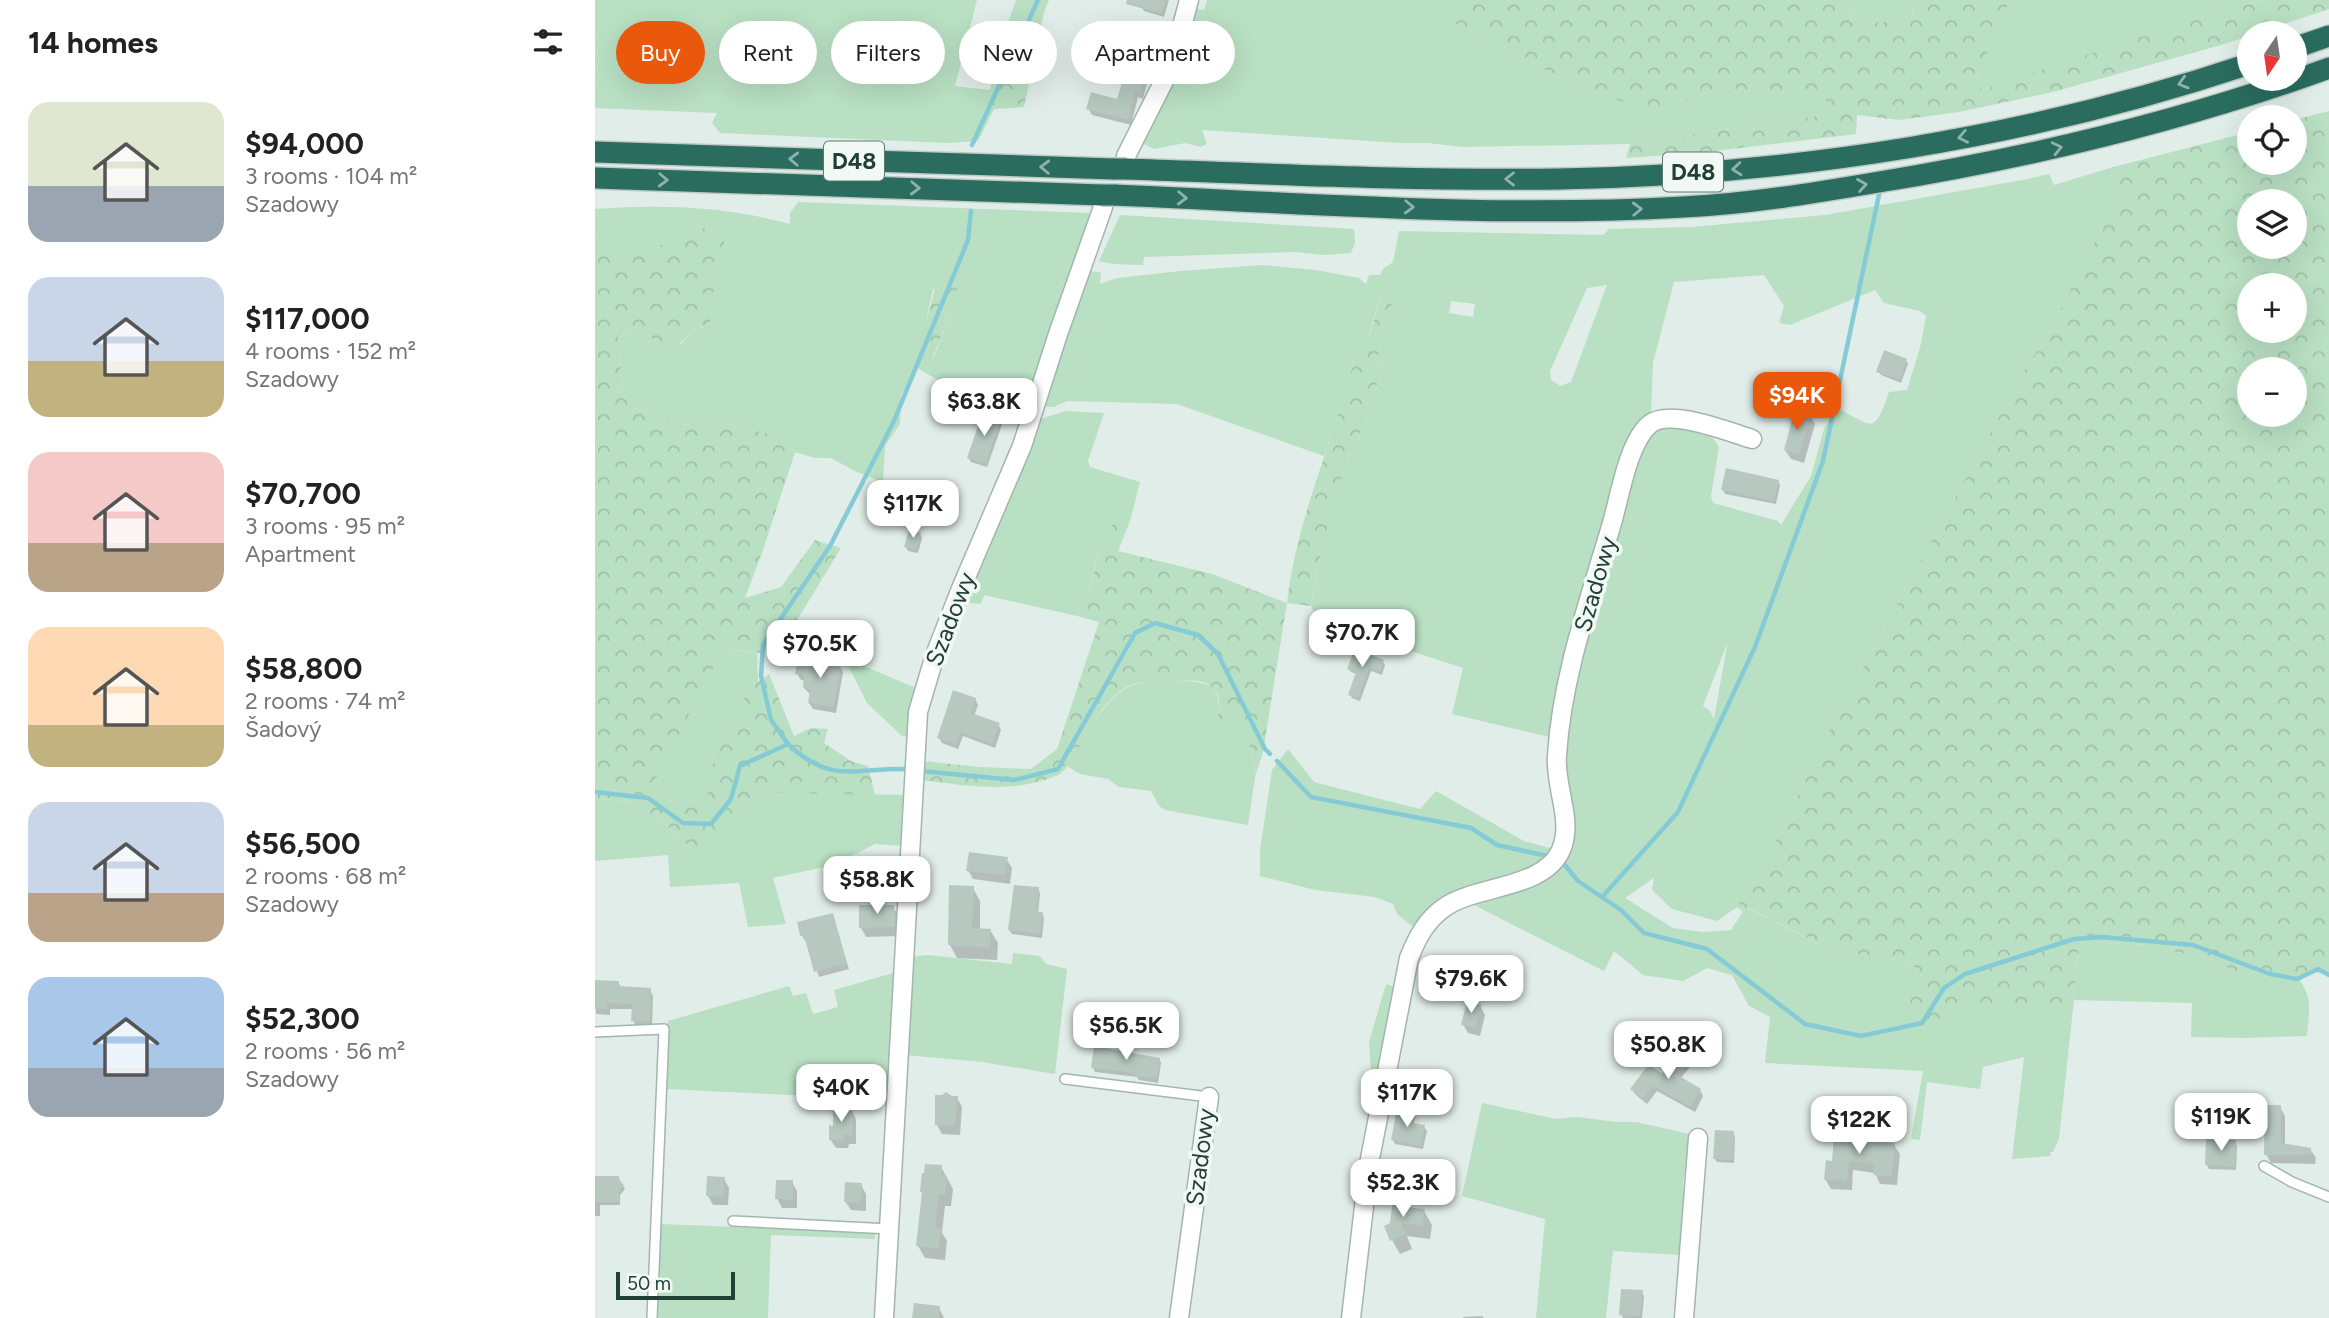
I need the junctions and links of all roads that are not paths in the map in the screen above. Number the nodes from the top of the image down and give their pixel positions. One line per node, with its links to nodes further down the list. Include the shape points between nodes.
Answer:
1 (1189, 0): 7 (street, via 1171,67)
2 (2329, 36): 3 (highway)
3 (2307, 44)
4 (2237, 68): 7 (highway, D48, one-way to 7, via 1991,131 1770,166 1510,179)
5 (2329, 68): 9 (highway, D48, one-way to 5, via 1471,210 1630,210 1741,203 2034,153 2171,118)
6 (595, 152): 7 (highway, D48, one-way to 6)
7 (1122, 165)
8 (595, 178): 9 (highway, D48, one-way to 9)
9 (1106, 199): 18 (street, Szadowy, via 1022,446 960,591 918,712)
10 (1752, 439): 22 (street, Szadowy, via 1671,418 1650,424 1634,447 1588,607 1560,727 1557,780 1566,836 1555,858 1536,875 1444,907 1421,930 1409,958 1369,1164)
11 (595, 1032): 19 (lane, via 664,1029)
12 (1065, 1079): 13 (lane, Szadowy)
13 (1209, 1097): 21 (street, Szadowy)
14 (1698, 1138): 23 (street)
15 (2264, 1166): 16 (lane)
16 (2329, 1197)
17 (733, 1221): 18 (lane)
18 (890, 1229): 20 (street)
19 (652, 1318)
20 (884, 1318)
21 (1179, 1318)
22 (1351, 1318)
23 (1685, 1318)

